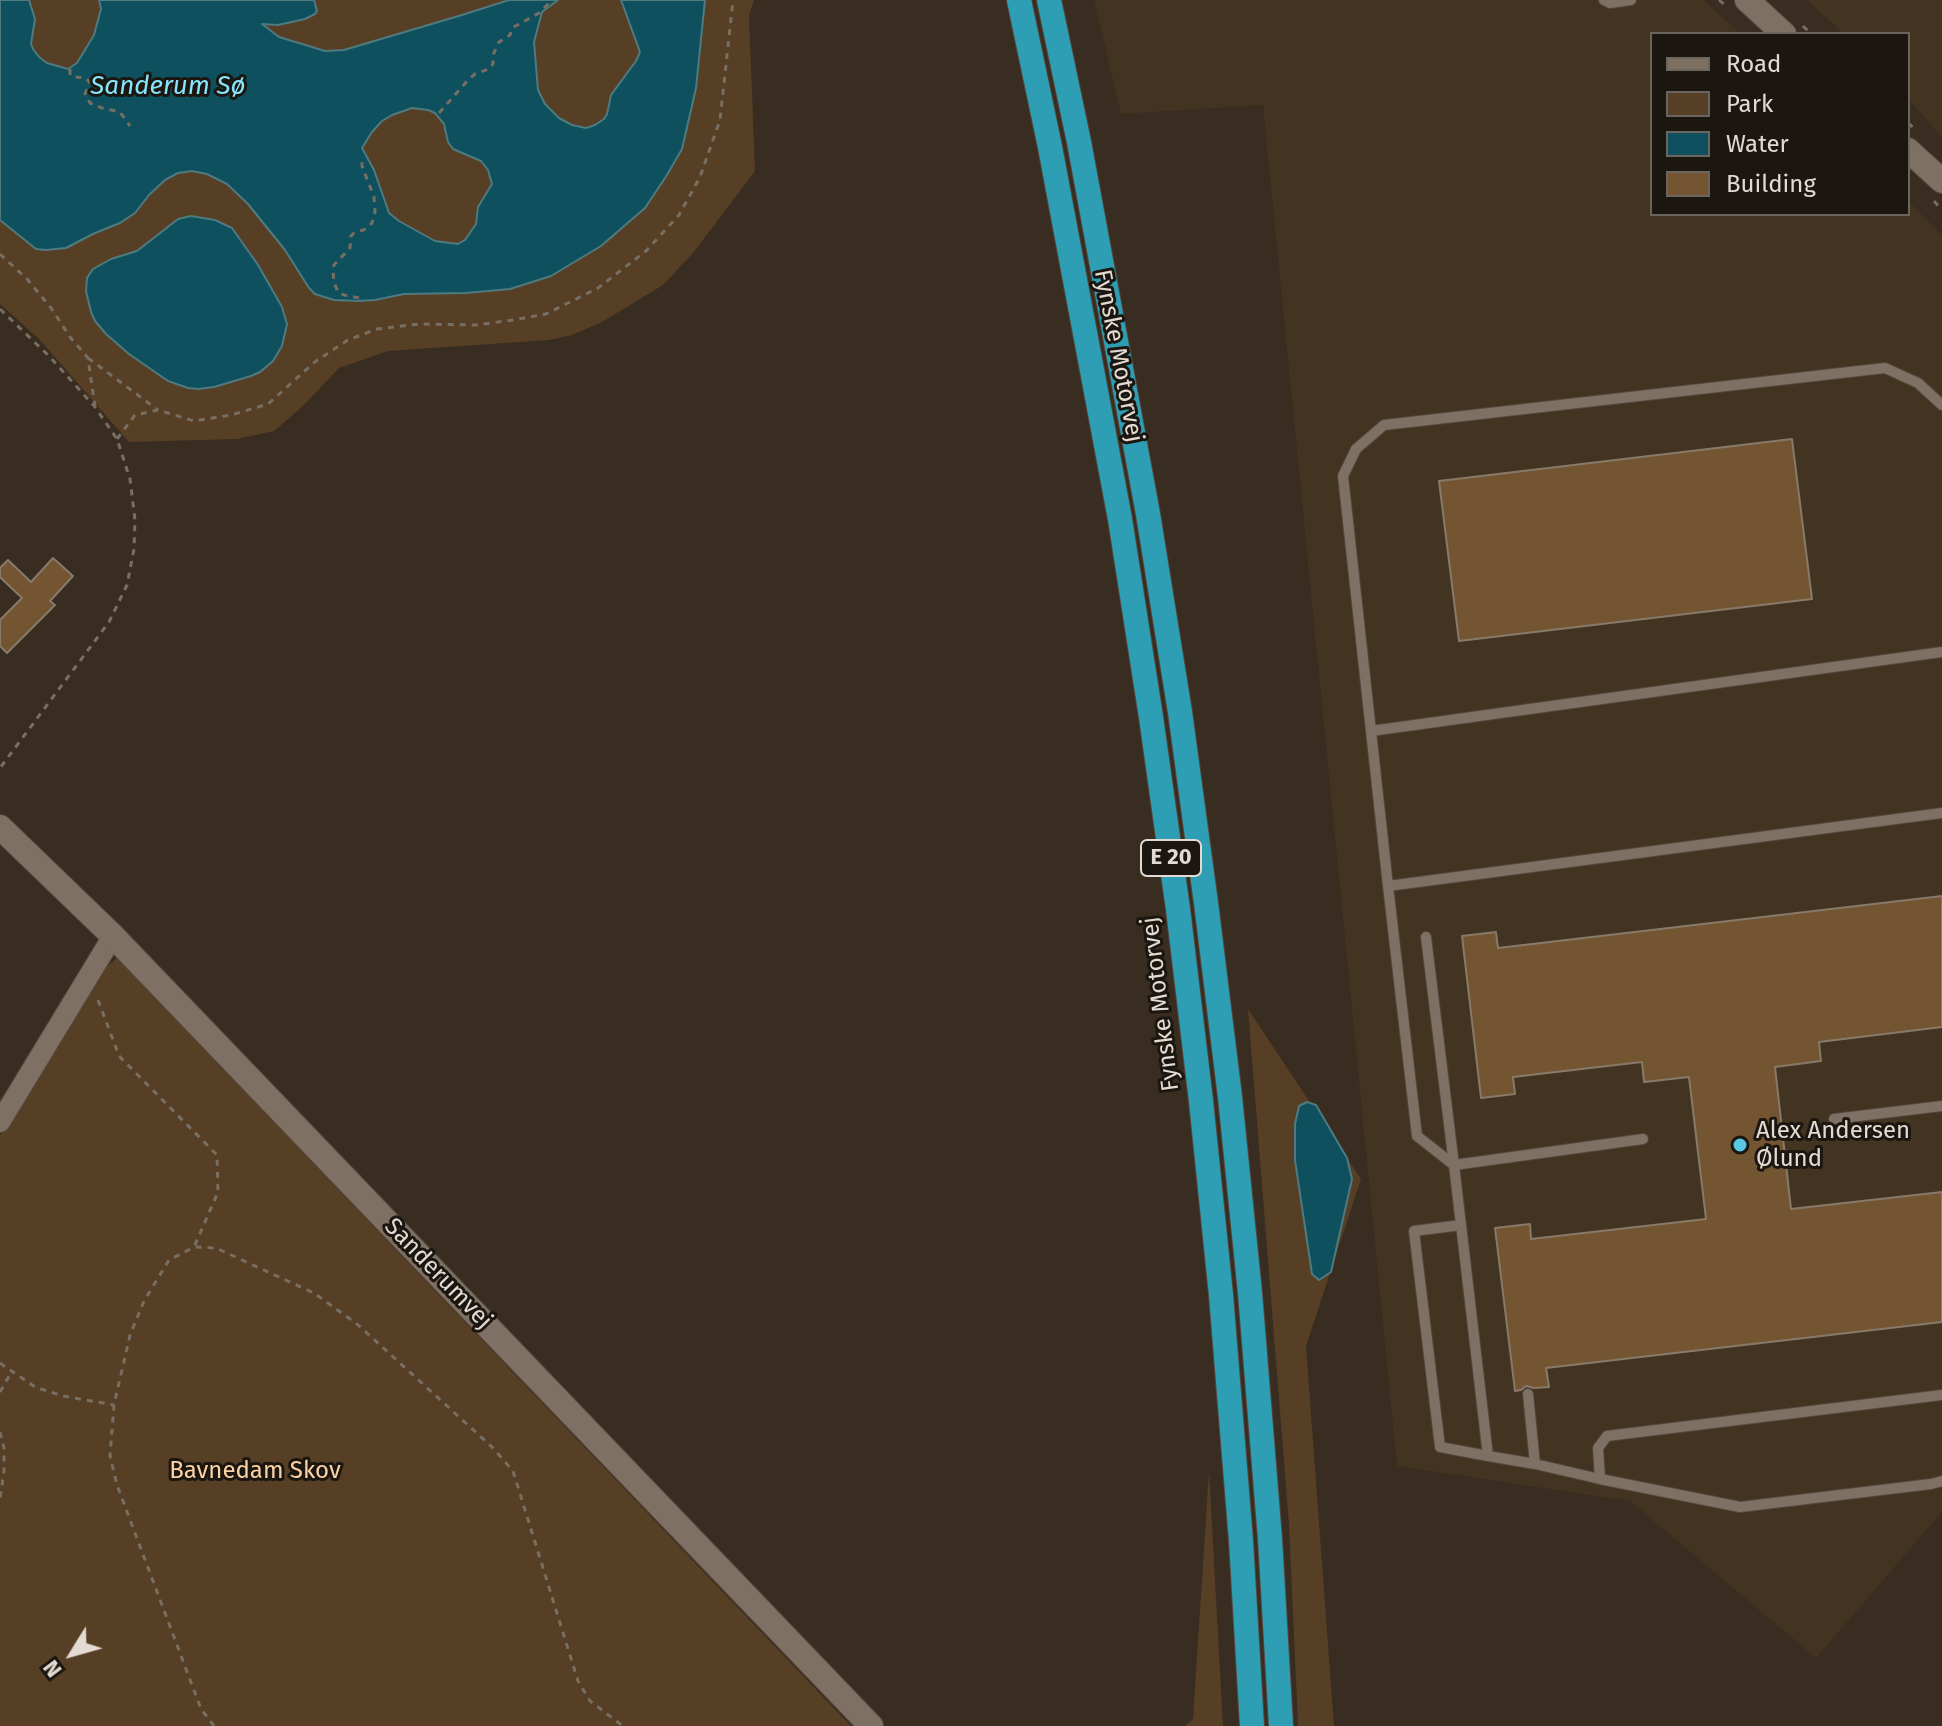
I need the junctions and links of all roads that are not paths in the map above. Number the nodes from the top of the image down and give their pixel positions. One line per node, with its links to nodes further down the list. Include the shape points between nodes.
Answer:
1 (1019, 0): 30 (highway, Fynske Motorvej / E 20, via 1120,519 1178,909 1221,1295)
2 (1049, 0): 31 (highway, Fynske Motorvej / E 20, via 1148,514 1206,903 1250,1293)
3 (1604, 0): 4 (lane)
4 (1631, 0)
5 (1747, 0): 6 (street)
6 (1782, 32)
7 (1910, 152): 8 (street)
8 (1942, 181)
9 (1942, 405): 11 (lane, via 1918,383 1885,368 1384,425 1356,449 1343,476)
10 (1942, 652): 11 (lane)
11 (1371, 731): 14 (lane)
12 (1942, 813): 14 (lane)
13 (0, 827): 15 (street, Sanderumvej)
14 (1388, 886): 21 (lane, via 1417,1136)
15 (113, 936): 19 (street); 29 (street, Sanderumvej)
16 (1426, 937): 21 (lane)
17 (1942, 1106): 18 (lane)
18 (1834, 1119)
19 (0, 1122)
20 (1643, 1139): 21 (lane)
21 (1454, 1165): 22 (lane)
22 (1461, 1225): 25 (lane); 25 (lane, via 1414,1231 1440,1447)
23 (1528, 1394): 26 (lane)
24 (1942, 1395): 27 (lane, via 1607,1436 1598,1448)
25 (1488, 1456): 26 (lane)
26 (1535, 1464): 27 (lane)
27 (1600, 1479): 28 (lane, via 1740,1507)
28 (1942, 1481)
29 (871, 1726)
30 (1252, 1726)
31 (1281, 1726)

